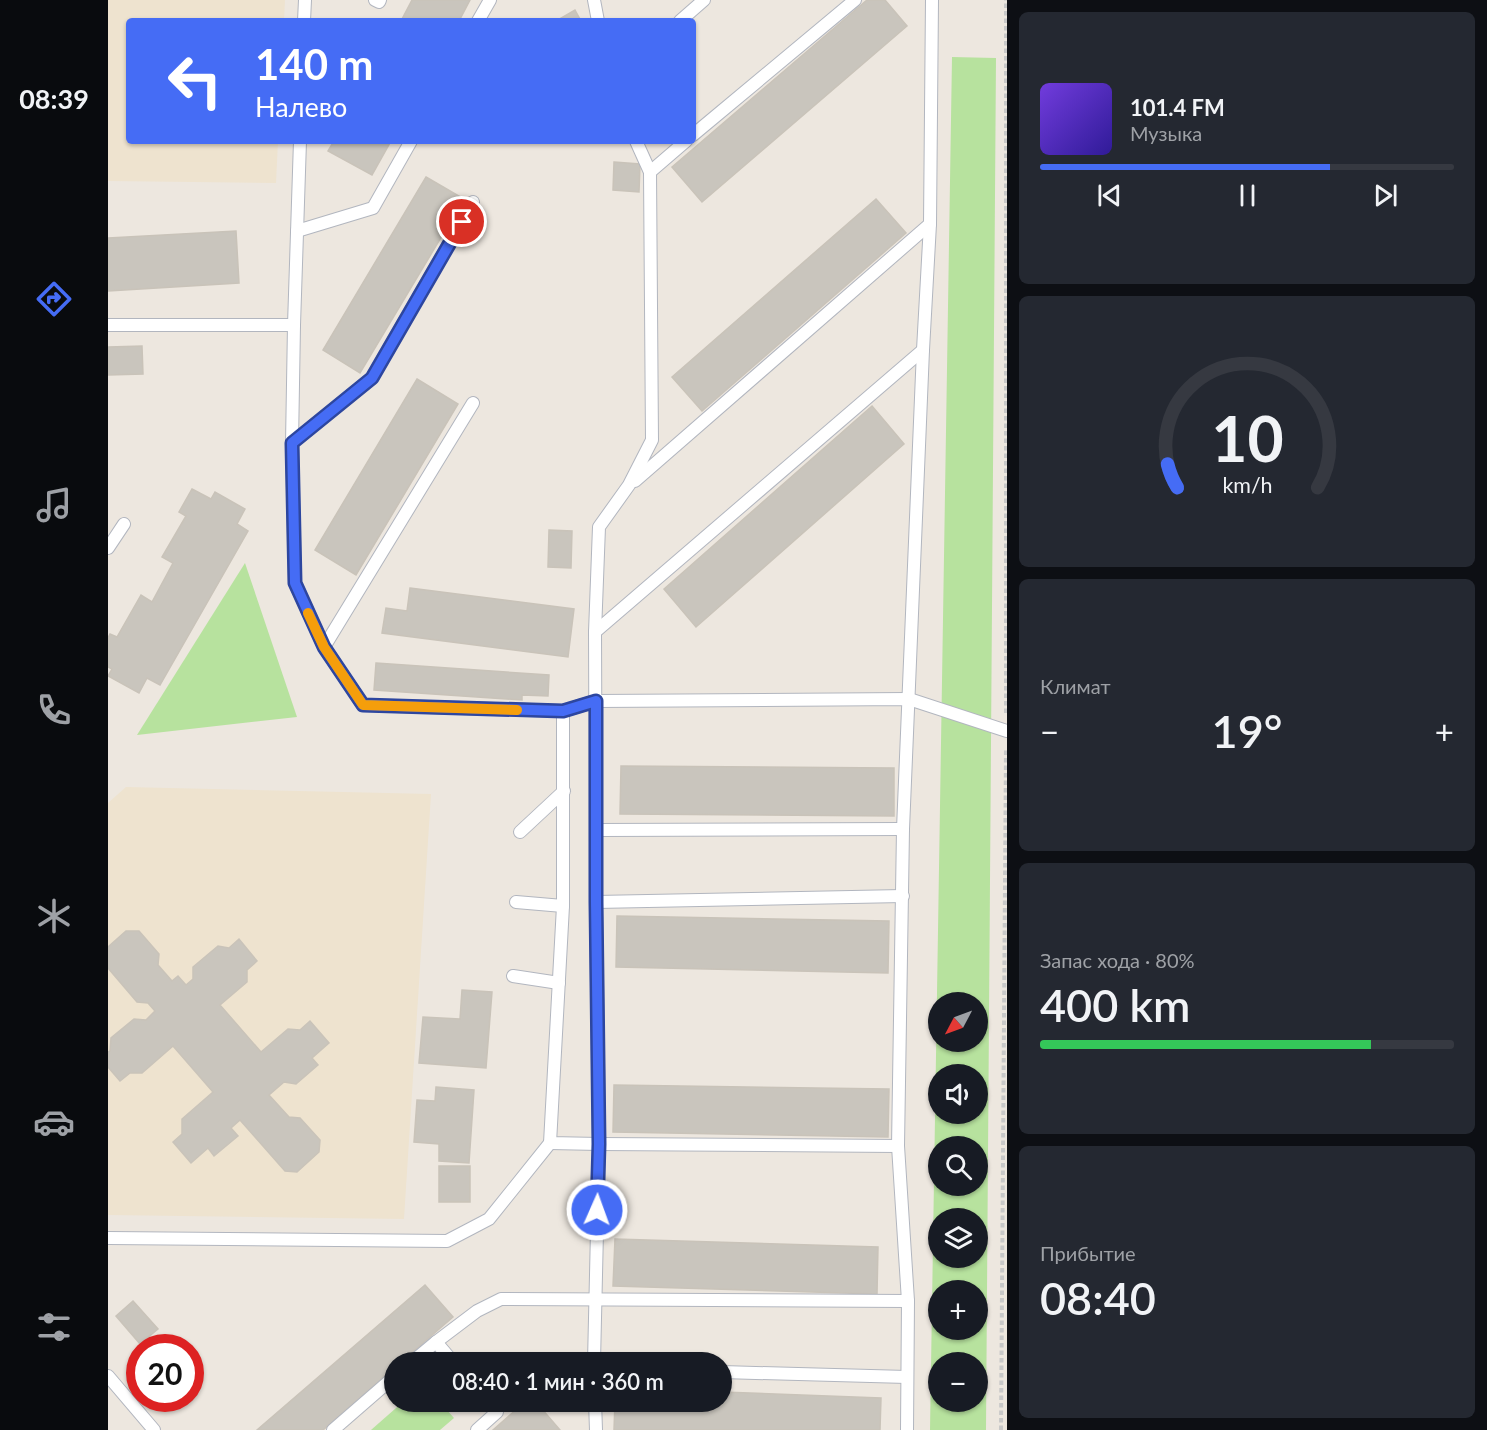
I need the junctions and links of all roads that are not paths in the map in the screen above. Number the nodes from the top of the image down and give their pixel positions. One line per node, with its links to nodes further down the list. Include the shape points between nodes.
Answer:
1 (305, 0): 9 (lane)
2 (375, 0): 3 (lane)
3 (380, 0)
4 (490, 0): 10 (lane)
5 (594, 0): 11 (lane)
6 (704, 0): 12 (lane)
7 (855, 0): 13 (lane)
8 (932, 0): 20 (lane)
9 (304, 18)
10 (480, 18)
11 (597, 18)
12 (683, 18)
13 (696, 132)
14 (300, 144): 21 (lane)
15 (409, 144): 21 (lane, via 373,208)
16 (637, 144): 18 (lane)
17 (683, 144): 18 (lane)
18 (650, 172): 27 (lane, via 652,440)
19 (473, 202): 26 (lane, via 372,378)
20 (930, 224): 24 (lane); 27 (lane)
21 (297, 231): 23 (lane)
22 (108, 325): 23 (lane)
23 (294, 325): 26 (lane)
24 (923, 350): 30 (lane); 32 (lane)
25 (473, 403): 31 (lane)
26 (292, 443): 31 (lane, via 295,583)
27 (630, 485): 30 (lane, via 599,527)
28 (124, 524): 29 (lane)
29 (108, 548)
30 (595, 632): 33 (lane)
31 (324, 647): 34 (lane, via 363,705)
32 (909, 699): 33 (lane); 35 (lane); 37 (lane)
33 (596, 701): 34 (lane); 38 (lane)
34 (563, 711): 36 (lane)
35 (1007, 731)
36 (564, 791): 39 (lane); 43 (lane)
37 (903, 829): 38 (lane); 40 (lane)
38 (597, 830): 42 (lane)
39 (520, 832)
40 (903, 896): 42 (lane); 48 (lane)
41 (516, 902): 43 (lane)
42 (596, 902): 47 (lane)
43 (563, 906): 45 (lane)
44 (513, 976): 45 (lane)
45 (559, 983): 46 (lane)
46 (550, 1143): 47 (lane); 49 (lane, via 489,1219 447,1241)
47 (599, 1144): 48 (lane); 50 (lane)
48 (898, 1146): 51 (lane)
49 (108, 1238)
50 (594, 1298): 51 (lane); 52 (lane, via 501,1299 477,1311); 55 (lane)
51 (908, 1301): 57 (lane)
52 (436, 1342): 53 (lane); 54 (lane)
53 (424, 1352)
54 (444, 1352)
55 (594, 1352)
56 (732, 1372): 57 (lane)
57 (907, 1377): 66 (lane)
58 (108, 1378): 62 (lane)
59 (384, 1386): 63 (lane)
60 (497, 1412): 64 (lane)
61 (595, 1412): 65 (lane)
62 (154, 1430)
63 (333, 1430)
64 (477, 1430)
65 (596, 1430)
66 (907, 1430)

